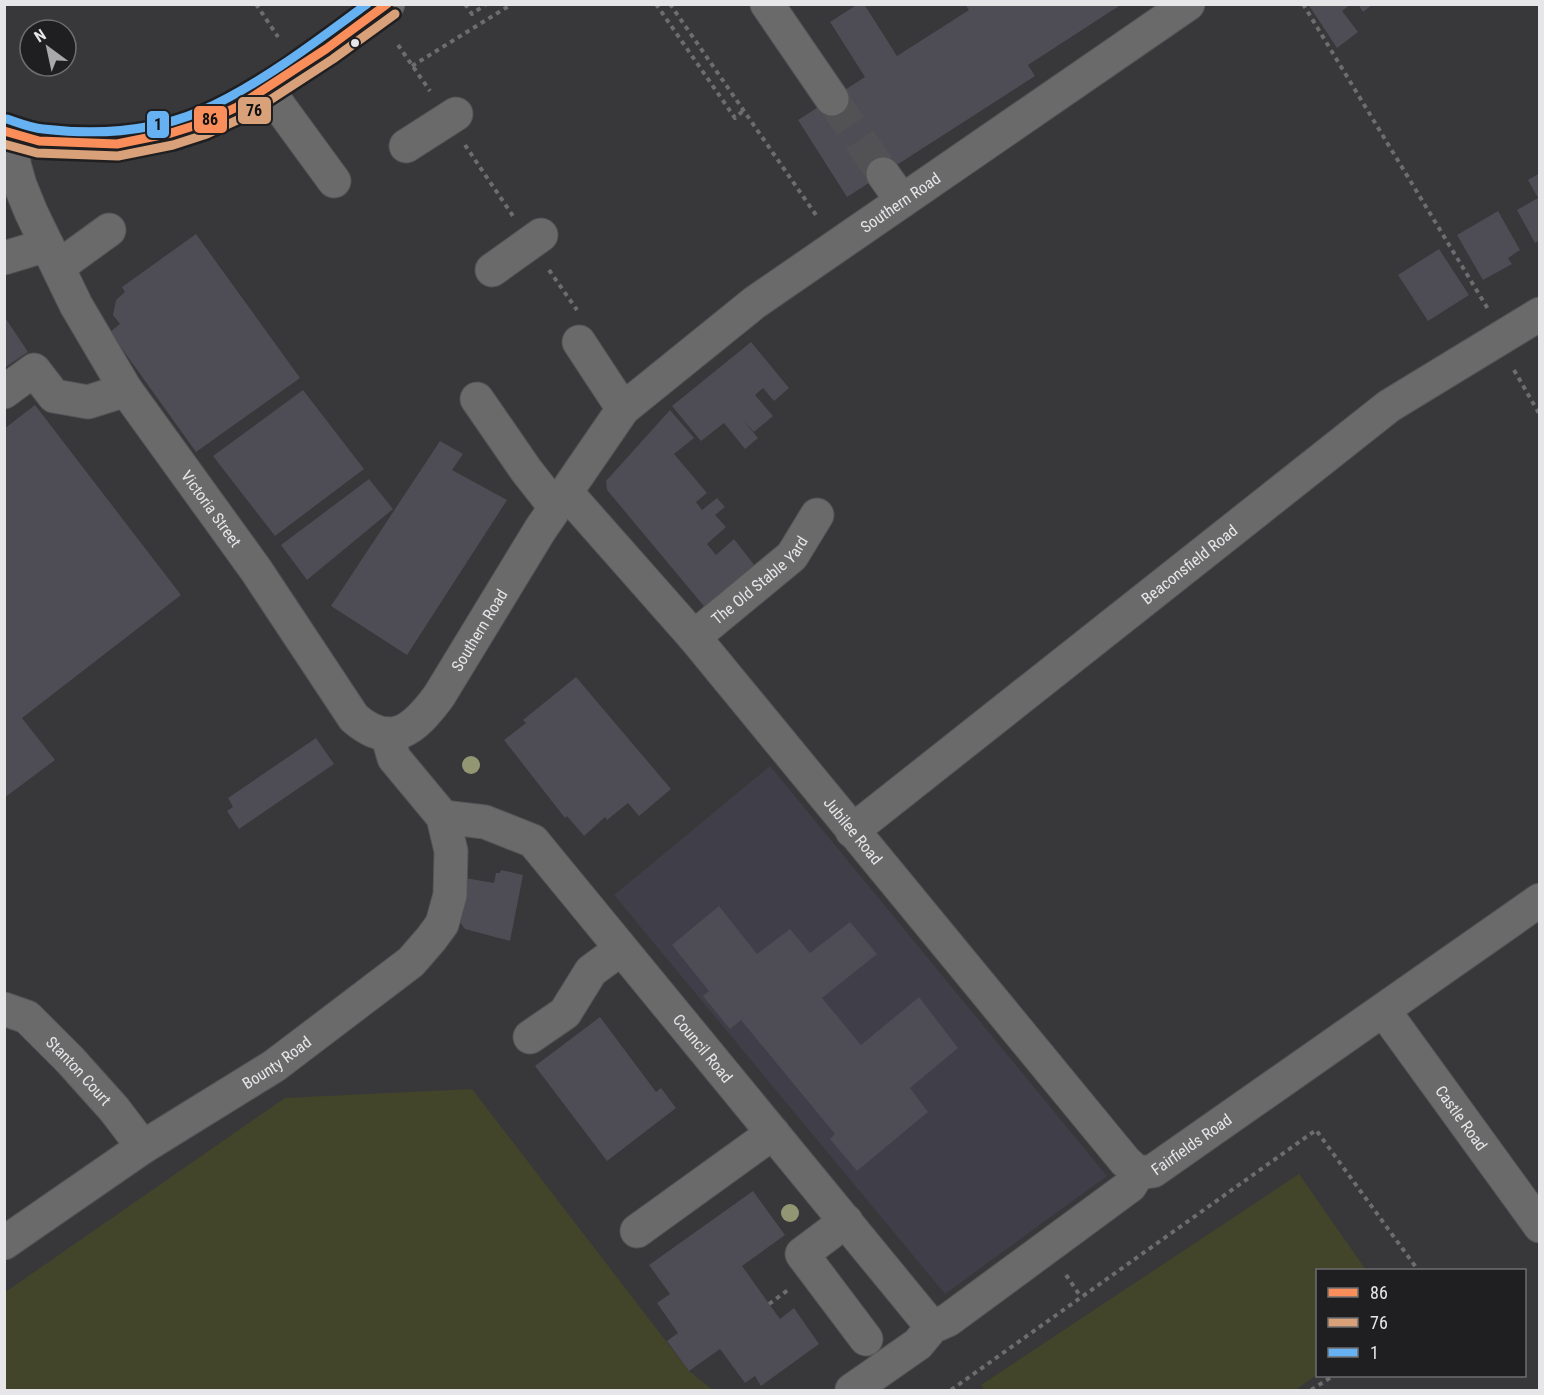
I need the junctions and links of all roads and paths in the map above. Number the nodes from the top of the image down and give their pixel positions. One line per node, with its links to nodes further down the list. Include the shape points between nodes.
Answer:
1 (256, 4): 11 (path)
2 (388, 4): 13 (street)
3 (465, 4): 4 (path, via 472,14)
4 (486, 4)
5 (512, 4): 12 (path)
6 (656, 4): 15 (path, via 735,118)
7 (670, 4): 15 (path)
8 (767, 4): 14 (street)
9 (1188, 4): 21 (street, Southern Road)
10 (1302, 4): 28 (path)
11 (278, 37)
12 (412, 66)
13 (266, 88): 17 (street, via 203,123 117,144 39,141); 20 (street)
14 (832, 99)
15 (744, 110): 22 (path)
16 (456, 114): 18 (street)
17 (9, 133): 25 (street, Victoria Street, via 20,185)
18 (406, 146)
19 (883, 174): 21 (street)
20 (334, 182)
21 (902, 201): 35 (street, Southern Road, via 754,303)
22 (820, 221)
23 (109, 230): 25 (street)
24 (541, 235): 27 (street)
25 (52, 256): 26 (street); 32 (street, Victoria Street)
26 (4, 258)
27 (492, 270)
28 (1491, 314)
29 (1539, 314): 42 (street, Beaconsfield Road, via 1389,406)
30 (579, 342): 35 (street)
31 (1511, 366): 36 (path)
32 (126, 390): 33 (street, via 88,402 54,396 34,370); 40 (street, Victoria Street, via 256,570 354,718 371,732)
33 (4, 392)
34 (477, 399): 37 (street, via 526,470)
35 (622, 410): 37 (street, Southern Road)
36 (1539, 415)
37 (561, 499): 39 (street, Jubilee Road); 40 (street, Southern Road, via 426,714 410,728)
38 (817, 515): 39 (street, The Old Stable Yard, via 792,556)
39 (694, 637): 42 (street, Jubilee Road)
40 (387, 734): 41 (street, via 394,758)
41 (442, 817): 44 (street, Council Road, via 485,822 534,842); 49 (street, Bounty Road, via 451,850 450,895 442,924 411,962 274,1066)
42 (852, 831): 50 (street, Jubilee Road)
43 (1536, 909): 46 (street, Fairfields Road)
44 (621, 949): 47 (street, via 591,971 565,1013); 48 (street, Council Road)
45 (4, 1009): 49 (street, Stanton Court, via 27,1017 114,1109)
46 (1384, 1011): 50 (street, Fairfields Road, via 1153,1171); 52 (street, Castle Road)
47 (530, 1037)
48 (773, 1133): 51 (street, Council Road); 53 (street)
49 (143, 1147): 54 (street, Bounty Road)
50 (1138, 1173): 60 (street, Fairfields Road, via 1130,1186 948,1320)
51 (846, 1221): 60 (street, Council Road); 61 (street, via 802,1254)
52 (1539, 1226)
53 (637, 1231)
54 (4, 1242)
55 (1417, 1269): 58 (path, via 1316,1130)
56 (1063, 1271): 58 (path)
57 (792, 1287): 59 (path)
58 (1081, 1297): 64 (path)
59 (769, 1304)
60 (932, 1327): 63 (street, Fairfields Road, via 918,1344)
61 (866, 1339)
62 (1331, 1377): 65 (path)
63 (852, 1390)
64 (951, 1390)
65 (1311, 1390)

